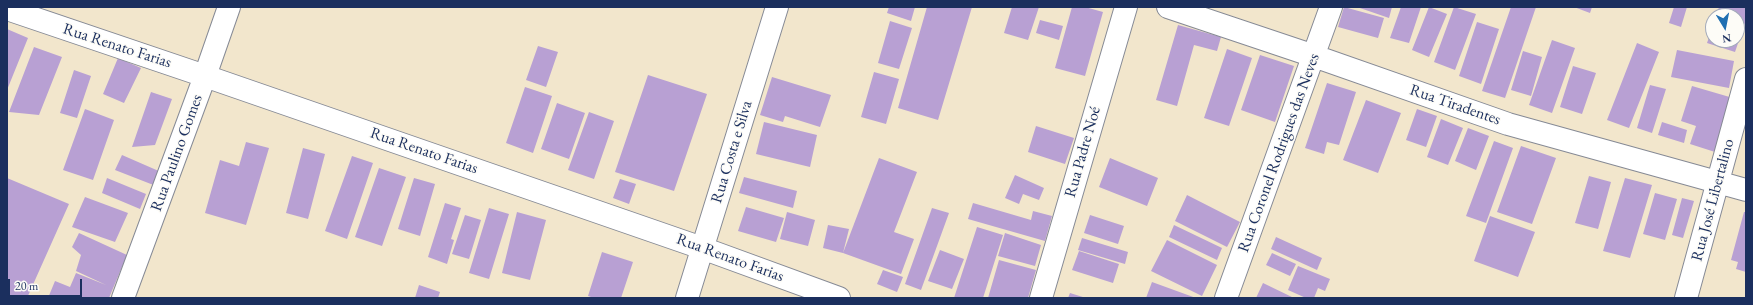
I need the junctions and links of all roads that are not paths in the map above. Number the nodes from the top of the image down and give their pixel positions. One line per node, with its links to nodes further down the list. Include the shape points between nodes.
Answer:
1 (229, 7): 8 (street, Rua Paulino Gomes)
2 (777, 7): 12 (street, Rua Costa e Silva)
3 (1126, 7): 16 (street, Rua Padre Noé)
4 (1168, 7): 7 (street, Rua Tiradentes)
5 (1331, 7): 7 (street, Rua Coronel Rodrigues das Neves)
6 (7, 9): 8 (street, Rua Renato Farias)
7 (1314, 56): 10 (street, Rua Tiradentes, via 1508,124); 17 (street, Rua Coronel Rodrigues das Neves)
8 (205, 76): 12 (street, Rua Renato Farias); 13 (street, Rua Paulino Gomes)
9 (1746, 79): 10 (street, Rua José Libertalino)
10 (1719, 181): 11 (street, Rua Tiradentes); 18 (street, Rua José Libertalino)
11 (1746, 190)
12 (702, 248): 14 (street, Rua Costa e Silva); 15 (street, Rua Renato Farias)
13 (123, 298)
14 (687, 298)
15 (839, 298)
16 (1041, 298)
17 (1226, 298)
18 (1686, 298)

